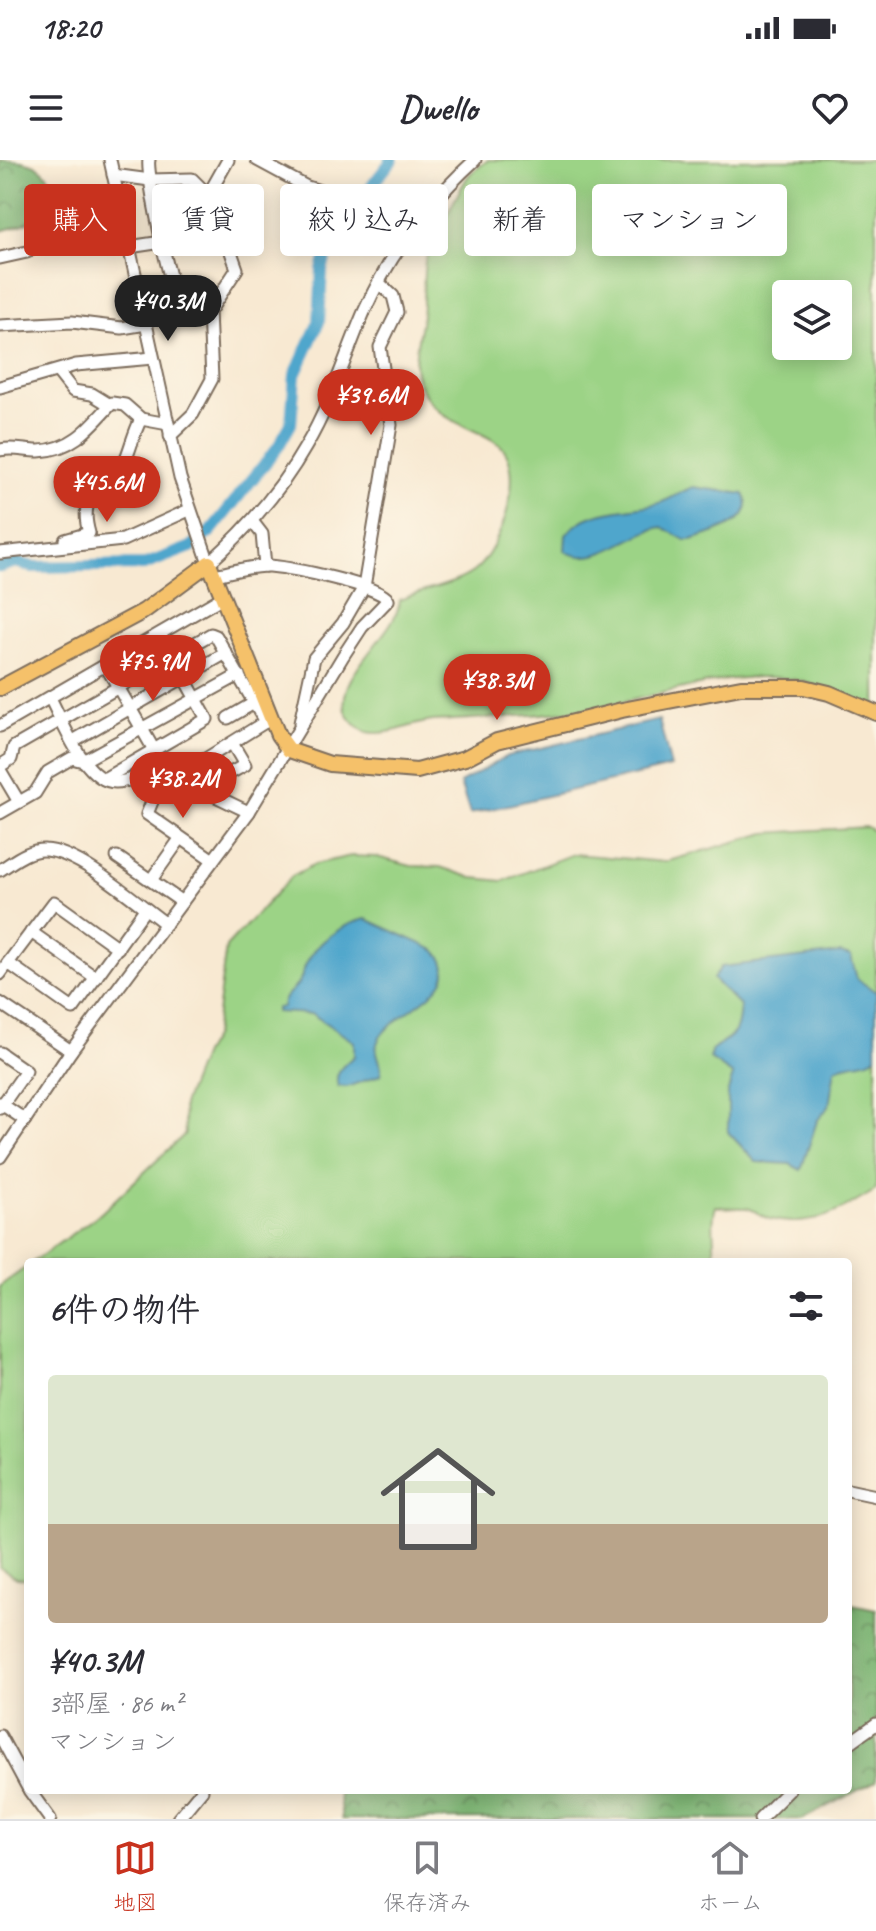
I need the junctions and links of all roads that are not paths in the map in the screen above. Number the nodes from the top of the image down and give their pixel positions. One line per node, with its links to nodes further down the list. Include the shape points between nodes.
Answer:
1 (110, 160): 6 (street)
2 (149, 160): 7 (street)
3 (228, 160): 10 (street)
4 (257, 160): 11 (street)
5 (475, 160): 12 (street)
6 (113, 175): 7 (street); 8 (street)
7 (148, 180): 9 (street, via 192,179); 13 (street)
8 (115, 184)
9 (197, 184)
10 (214, 184)
11 (301, 184)
12 (448, 184)
13 (152, 190)
14 (24, 253): 19 (street)
15 (130, 256): 22 (street)
16 (166, 256): 21 (street, via 177,295 194,301)
17 (235, 256): 21 (street, via 237,269)
18 (395, 256): 20 (street)
19 (0, 258)
20 (379, 283): 32 (street, via 306,447); 37 (street, via 393,296 397,312 380,347 391,425)
21 (222, 293): 29 (street, via 209,312 212,379 193,414)
22 (146, 324): 23 (street); 24 (street)
23 (0, 326)
24 (153, 358): 25 (street, via 94,362); 29 (street)
25 (58, 372): 26 (street); 27 (street, via 73,391)
26 (0, 387)
27 (110, 405): 28 (street, via 119,402); 30 (street, via 69,444 39,451)
28 (141, 419): 29 (street); 33 (street, via 113,480 88,500 84,515 89,533)
29 (169, 430): 31 (street)
30 (0, 450)
31 (189, 510): 33 (street, via 127,539); 35 (street)
32 (252, 521): 35 (street); 36 (street, via 262,534)
33 (56, 545): 34 (street)
34 (0, 553)
35 (210, 564): 36 (street); 38 (main road); 46 (main road, via 144,611)
36 (265, 566): 37 (street)
37 (364, 587): 57 (street, via 314,658); 57 (street, via 382,592 388,600 356,637)
38 (223, 597): 39 (street); 54 (main road)
39 (160, 634): 41 (street); 42 (street)
40 (226, 653): 41 (street, via 214,634); 43 (street); 44 (street)
41 (172, 656): 44 (street); 45 (street)
42 (106, 666): 45 (street); 47 (street)
43 (239, 675): 48 (street); 49 (street)
44 (184, 677): 48 (street); 50 (street)
45 (118, 687): 50 (street); 53 (street)
46 (0, 688)
47 (50, 698): 53 (street); 55 (street)
48 (196, 699): 56 (street); 60 (street, via 207,719)
49 (254, 703): 52 (street); 54 (street)
50 (130, 708): 56 (street); 58 (street)
51 (876, 713): 61 (main road, via 804,687 741,687 497,741 465,758 417,771 330,764)
52 (228, 718)
53 (62, 719): 58 (street); 63 (street, via 14,747 11,759)
54 (268, 721): 59 (street); 61 (main road)
55 (0, 726)
56 (142, 730): 60 (street); 62 (street)
57 (297, 735): 61 (street)
58 (73, 741): 62 (street)
59 (232, 743): 66 (street, via 245,765); 66 (street, via 191,768)
60 (154, 750): 65 (street)
61 (289, 750): 68 (street)
62 (83, 761): 65 (street); 67 (street, via 72,758 52,769 35,793)
63 (0, 768): 67 (street)
64 (163, 775): 65 (street, via 112,783); 66 (street); 70 (street, via 147,814)
65 (104, 779)
66 (204, 791): 68 (street)
67 (19, 802): 69 (street)
68 (249, 812): 72 (street)
69 (0, 813)
70 (180, 839): 72 (street); 74 (street)
71 (117, 857): 74 (street)
72 (213, 860): 75 (street)
73 (0, 870): 76 (street, via 25,854 55,852 79,862)
74 (151, 880): 75 (street)
75 (182, 902): 77 (street)
76 (145, 909): 77 (street); 79 (street)
77 (166, 924): 84 (street)
78 (31, 932): 79 (street, via 54,902); 80 (street); 82 (street)
79 (118, 948): 82 (street)
80 (8, 963): 81 (street); 82 (street, via 73,1009)
81 (0, 974)
82 (96, 978)
83 (0, 1003): 84 (street)
84 (71, 1051): 87 (street)
85 (0, 1053): 86 (street, via 26,1071)
86 (1, 1105): 87 (street)
87 (25, 1120): 88 (street)
88 (0, 1157)
89 (852, 1491): 90 (street)
90 (876, 1496)
91 (876, 1724): 93 (street)
92 (0, 1736): 94 (street)
93 (852, 1741)
94 (24, 1780)
95 (32, 1794): 98 (street)
96 (199, 1794): 99 (street)
97 (785, 1794): 100 (street)
98 (50, 1819)
99 (178, 1819)
100 (760, 1819)

